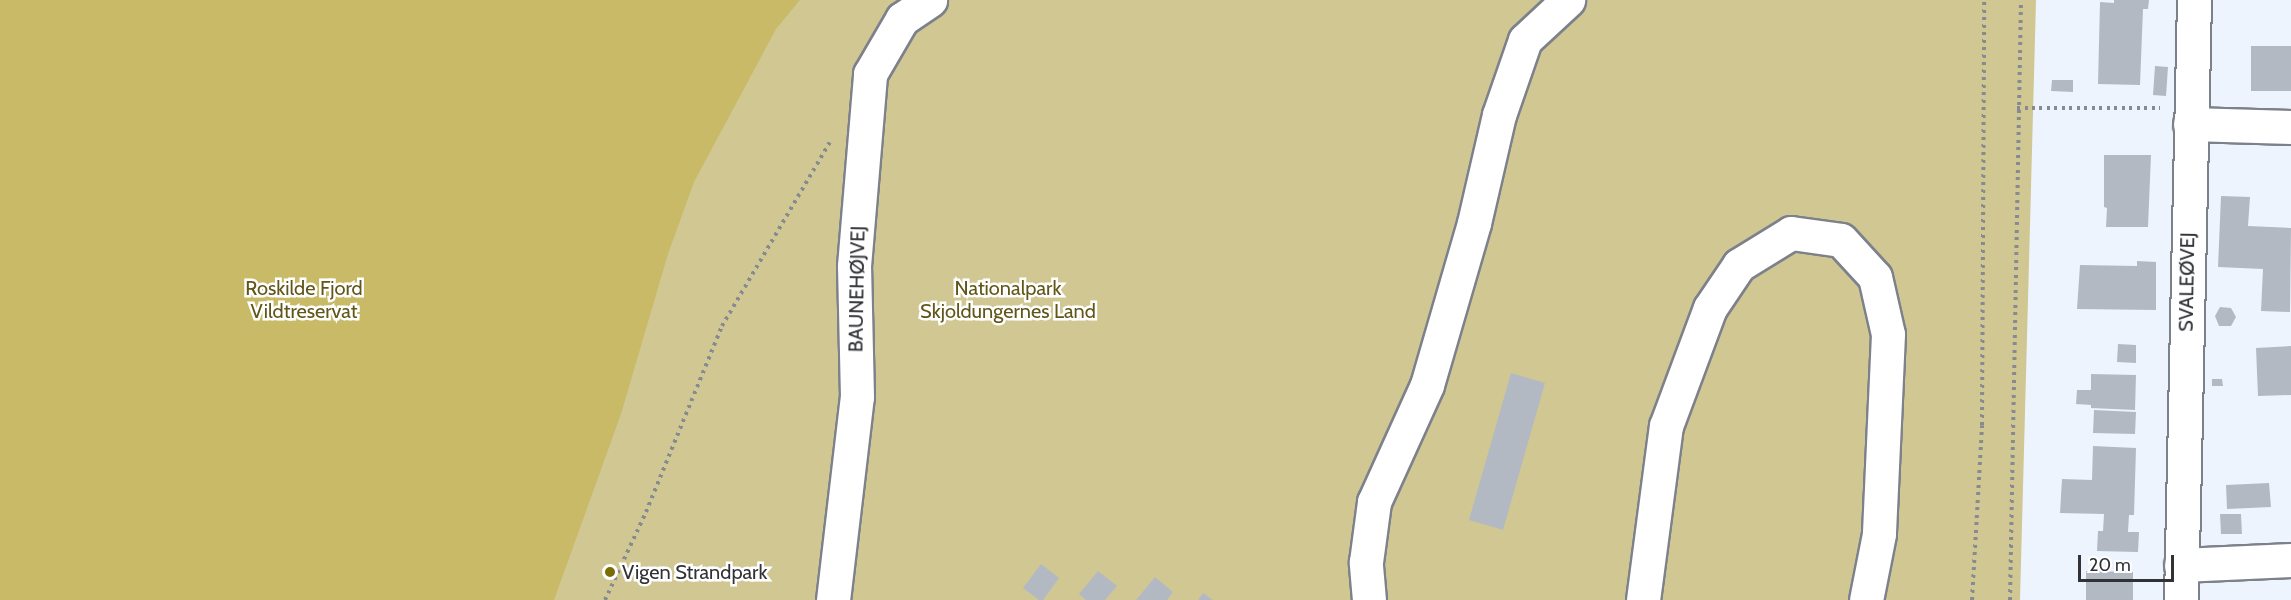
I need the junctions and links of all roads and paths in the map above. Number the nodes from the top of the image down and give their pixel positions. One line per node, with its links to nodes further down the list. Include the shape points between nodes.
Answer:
1 (930, 0): 13 (street, BAUNEHØJVEJ, via 902,19 870,74 854,266 857,397)
2 (1568, 0): 14 (street, via 1525,40 1499,115 1474,223 1427,385 1374,502 1366,562)
3 (1984, 0): 17 (path, via 1982,425)
4 (2021, 0): 6 (path)
5 (2194, 0): 7 (street, SVALEØVEJ)
6 (2017, 108): 7 (path, via 2178,108); 18 (path)
7 (2190, 124): 8 (street); 11 (street, SVALEØVEJ)
8 (2291, 127)
9 (835, 135): 12 (path, via 722,326 646,512)
10 (2291, 560): 11 (street)
11 (2181, 565): 19 (street, SVALEØVEJ)
12 (605, 600)
13 (833, 600)
14 (1369, 600)
15 (1643, 600): 16 (street, via 1666,426 1710,308 1739,265 1791,233 1841,240 1875,277 1888,334 1879,534)
16 (1866, 600)
17 (1972, 600)
18 (2010, 600)
19 (2181, 600)

